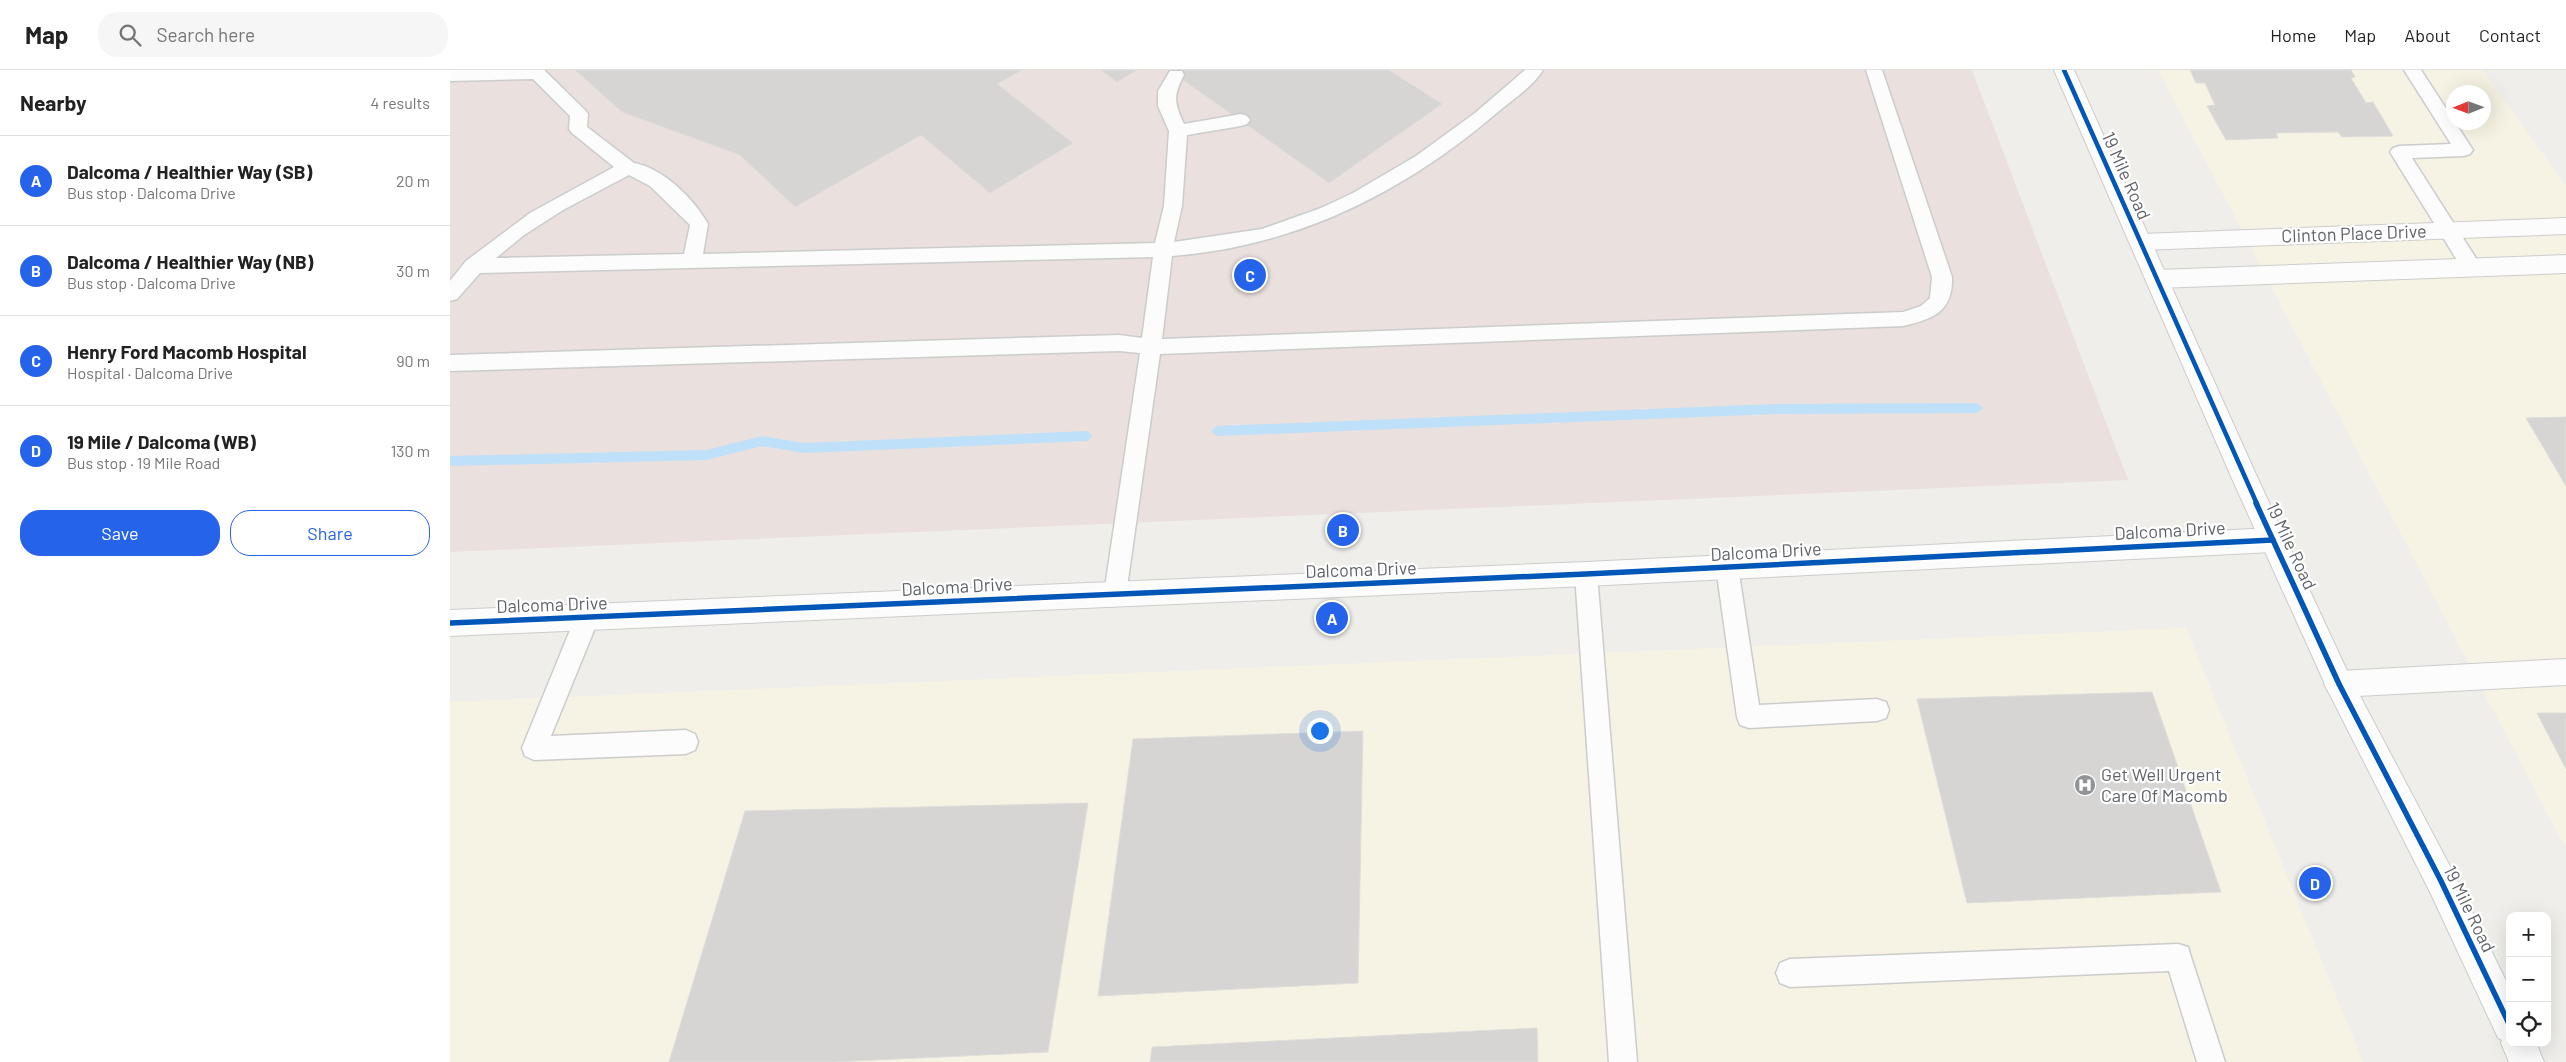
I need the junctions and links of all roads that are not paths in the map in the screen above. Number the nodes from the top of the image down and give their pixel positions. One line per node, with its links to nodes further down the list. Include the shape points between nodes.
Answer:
1 (1535, 70): 13 (lane, via 1498,103 1428,155 1341,207 1293,226 1244,240)
2 (1874, 70): 20 (lane, via 1942,277 1944,293 1936,305 1922,315 1880,321)
3 (2064, 70): 12 (street, 19 Mile Road)
4 (2412, 70): 11 (lane, via 2464,150 2399,152)
5 (450, 75): 9 (lane, via 537,73 578,114 578,129)
6 (1176, 75): 8 (lane, via 1167,91 1167,106)
7 (1241, 120): 8 (lane)
8 (1178, 132): 13 (lane, via 1173,206)
9 (629, 169): 14 (lane, via 651,178 691,212 699,224); 16 (lane, via 576,194 542,215)
10 (2566, 226): 11 (street, Clinton Place Drive)
11 (2448, 230): 12 (street, Clinton Place Drive); 17 (lane)
12 (2141, 242): 18 (street, 19 Mile Road)
13 (1163, 250): 14 (lane); 20 (lane)
14 (692, 261): 16 (lane)
15 (2566, 264): 17 (street)
16 (473, 266): 19 (lane)
17 (2472, 268): 18 (street)
18 (2157, 279): 22 (street, 19 Mile Road)
19 (450, 294)
20 (1150, 347): 21 (lane, via 1119,343); 25 (lane)
21 (450, 363)
22 (2273, 540): 23 (street, Dalcoma Drive); 29 (street, 19 Mile Road)
23 (1727, 567): 24 (street, Dalcoma Drive); 30 (lane, via 1749,717)
24 (1586, 574): 25 (street, Dalcoma Drive); 35 (lane)
25 (1115, 594): 26 (street, Dalcoma Drive)
26 (588, 618): 27 (street, Dalcoma Drive); 31 (lane, via 534,748)
27 (450, 623)
28 (2566, 672): 29 (street)
29 (2339, 684): 33 (street, 19 Mile Road, via 2441,881)
30 (1877, 710)
31 (686, 742)
32 (1790, 973): 36 (lane, via 2178,957)
33 (2506, 1018)
34 (2520, 1047): 37 (street)
35 (1623, 1062)
36 (2211, 1062)
37 (2527, 1062)

